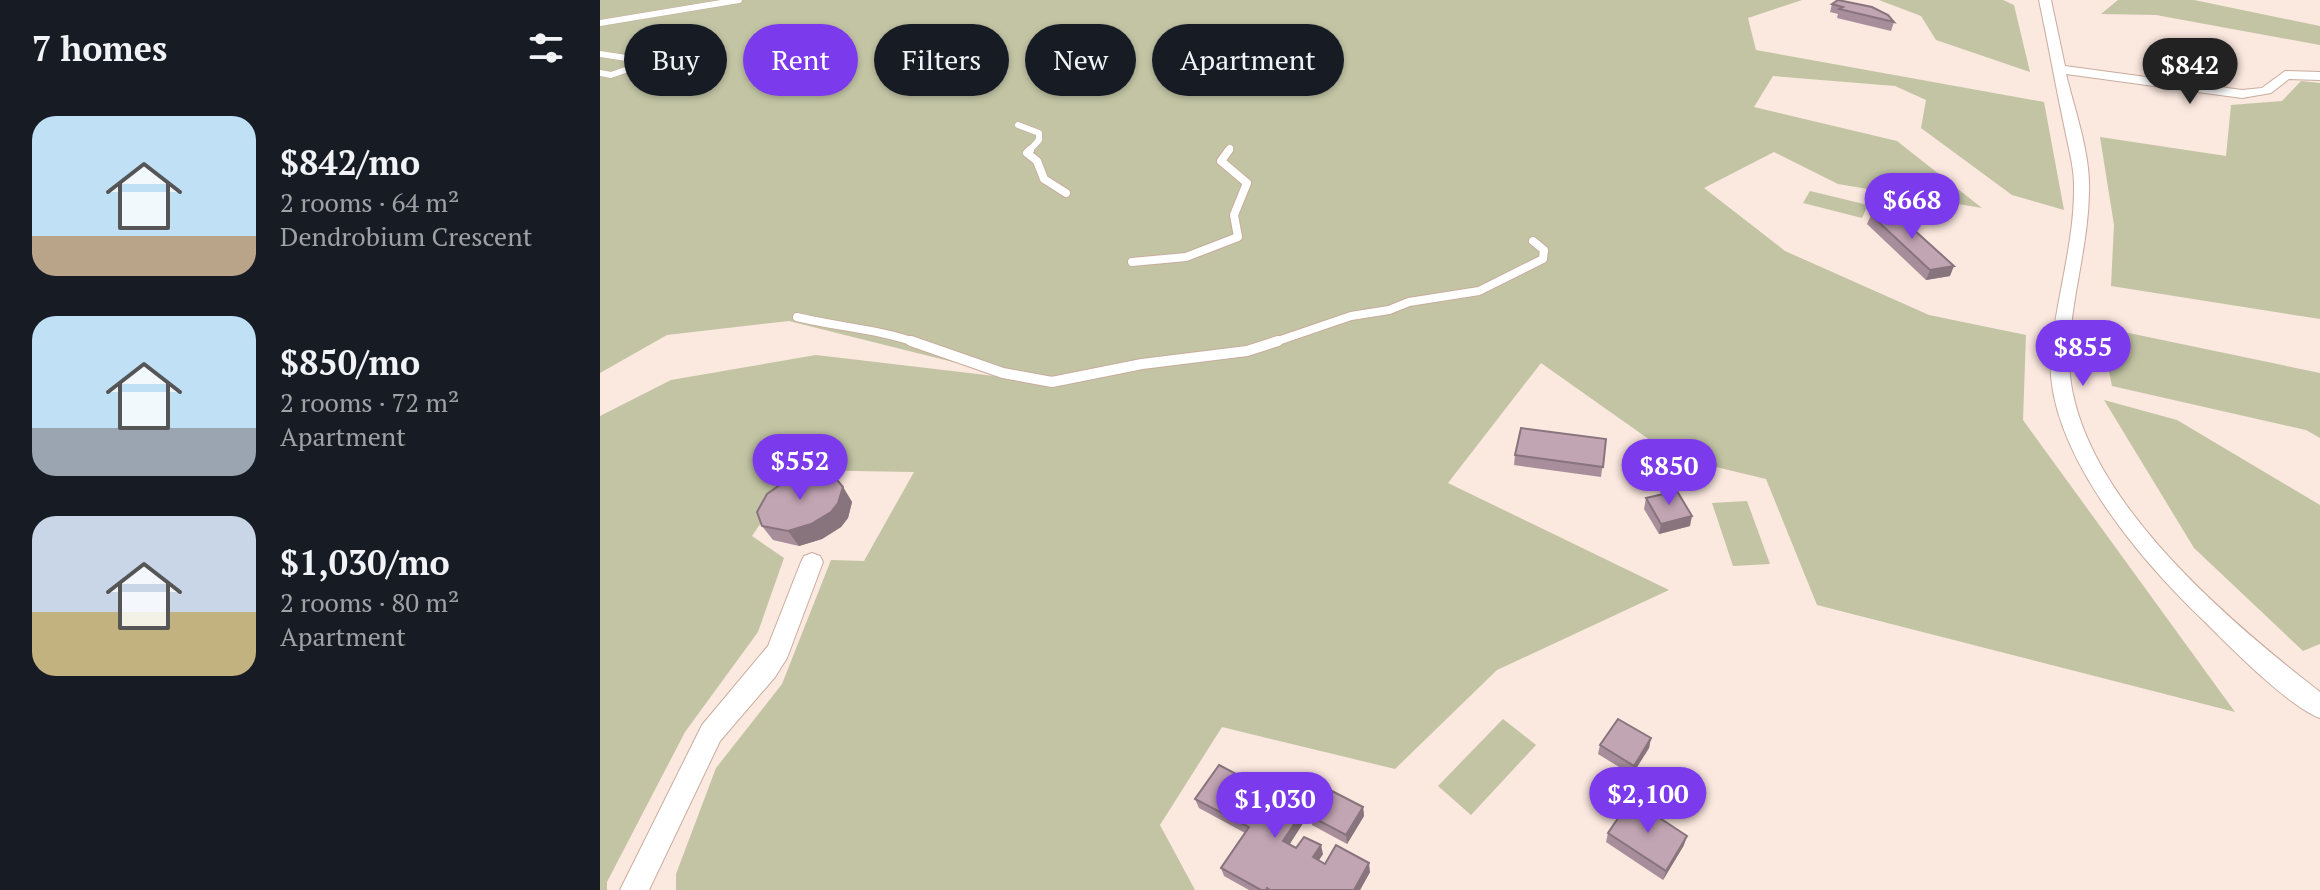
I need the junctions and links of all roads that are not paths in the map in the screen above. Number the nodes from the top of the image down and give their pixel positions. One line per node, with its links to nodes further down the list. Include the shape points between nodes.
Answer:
1 (739, 0): 3 (lane)
2 (2045, 0): 5 (street)
3 (600, 23)
4 (600, 54): 6 (lane, via 633,59 631,68)
5 (2058, 69): 7 (street, via 2242,94 2264,93 2285,75); 15 (street, via 2082,192 2060,357 2059,378 2070,419 2113,502 2190,595)
6 (600, 73)
7 (2320, 76)
8 (1018, 125): 10 (lane, via 1039,133 1027,153 1044,179)
9 (1230, 148): 12 (lane, via 1221,161 1247,183 1234,215 1238,237 1186,257)
10 (1066, 193)
11 (1533, 241): 13 (lane, via 1544,250 1543,259 1479,291 1351,316 1247,351 1052,382 987,368 895,335)
12 (1132, 262)
13 (797, 317)
14 (812, 562): 16 (street, via 778,651 711,733)
15 (2320, 707)
16 (634, 890)

